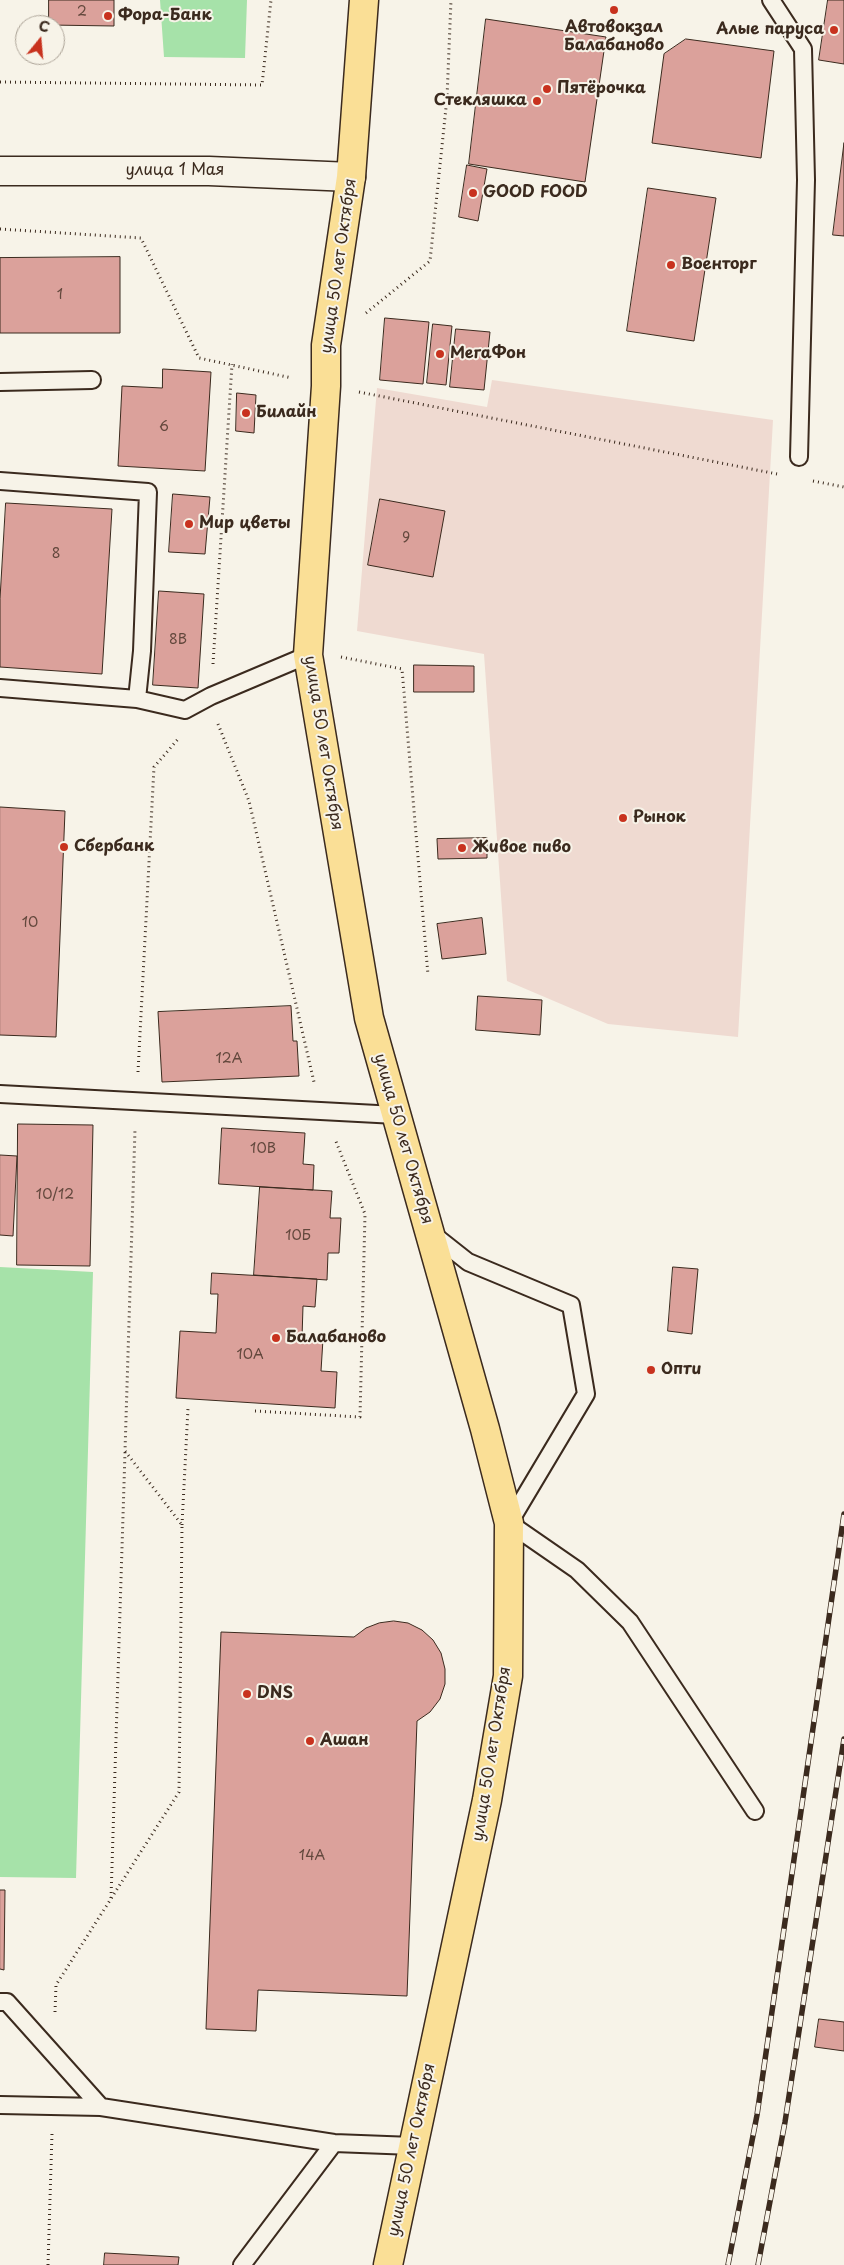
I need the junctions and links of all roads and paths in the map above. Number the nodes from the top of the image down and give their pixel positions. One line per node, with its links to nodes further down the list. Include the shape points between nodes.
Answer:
1 (271, 0): 5 (path, via 262,86)
2 (364, 0): 7 (main road, улица 50 лет Октября)
3 (451, 0): 9 (path, via 447,98 430,261)
4 (771, 0): 14 (lane, via 803,49 806,180)
5 (0, 82)
6 (0, 171): 7 (street, улица 1 Мая, via 209,171)
7 (351, 177): 13 (main road, улица 50 лет Октября, via 326,345)
8 (0, 229): 10 (path, via 141,238 199,358)
9 (364, 315)
10 (232, 364): 13 (path); 23 (path)
11 (92, 380): 12 (lane)
12 (0, 382)
13 (326, 386): 15 (path); 19 (main road, улица 50 лет Октября)
14 (799, 458)
15 (778, 474)
16 (807, 480): 18 (path)
17 (0, 481): 22 (lane, via 148,492)
18 (844, 487)
19 (308, 655): 23 (lane); 28 (main road, улица 50 лет Октября, via 369,1018)
20 (341, 657): 24 (path, via 402,669)
21 (0, 688): 22 (lane)
22 (137, 699): 23 (lane, via 185,710)
23 (210, 699): 26 (path, via 154,767); 27 (path, via 249,801 317,1095)
24 (428, 975)
25 (0, 1094): 26 (lane)
26 (136, 1101): 27 (lane); 32 (path)
27 (324, 1111): 28 (lane); 31 (path, via 365,1214 360,1417)
28 (396, 1115): 29 (main road, улица 50 лет Октября)
29 (428, 1230): 33 (main road, улица 50 лет Октября); 33 (lane, via 468,1262 572,1305 586,1394)
30 (188, 1408): 34 (path)
31 (255, 1411)
32 (125, 1451): 34 (path); 36 (path)
33 (509, 1523): 35 (lane, via 576,1570 630,1622); 43 (main road, улица 50 лет Октября, via 508,1676 487,1800)
34 (182, 1525): 36 (path, via 179,1792)
35 (755, 1811)
36 (111, 1899): 38 (path, via 56,1985)
37 (0, 2002): 38 (lane, via 8,2002)
38 (54, 2054): 41 (lane)
39 (0, 2105): 40 (lane)
40 (53, 2106): 41 (lane); 44 (path)
41 (101, 2107): 42 (lane)
42 (334, 2144): 43 (lane); 45 (lane)
43 (413, 2146): 46 (main road, улица 50 лет Октября)
44 (48, 2265)
45 (242, 2265)
46 (388, 2265)

